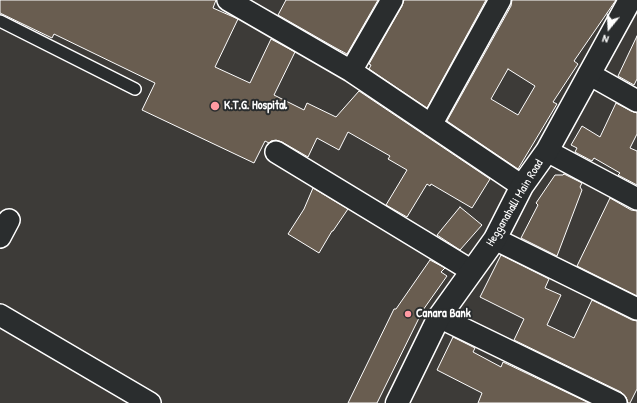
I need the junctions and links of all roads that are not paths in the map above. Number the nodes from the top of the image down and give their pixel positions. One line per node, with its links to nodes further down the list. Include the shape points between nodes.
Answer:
1 (228, 0): 6 (street)
2 (392, 0): 6 (street)
3 (500, 0): 10 (street)
4 (630, 0): 7 (main road, Hegganahalli Main Road)
5 (0, 22): 8 (lane)
6 (351, 71): 10 (street)
7 (589, 74): 9 (street); 11 (main road, Hegganahalli Main Road)
8 (135, 89)
9 (637, 101)
10 (431, 125): 13 (street)
11 (547, 151): 13 (main road, Hegganahalli Main Road); 14 (street)
12 (276, 152): 16 (street)
13 (522, 186): 15 (main road, Hegganahalli Main Road)
14 (637, 199)
15 (495, 239): 16 (main road, Hegganahalli Main Road); 17 (street)
16 (472, 270): 19 (main road, Hegganahalli Main Road)
17 (637, 309)
18 (0, 315): 21 (street)
19 (439, 317): 20 (main road, Hegganahalli Main Road); 22 (street)
20 (402, 401)
21 (150, 403)
22 (616, 403)

